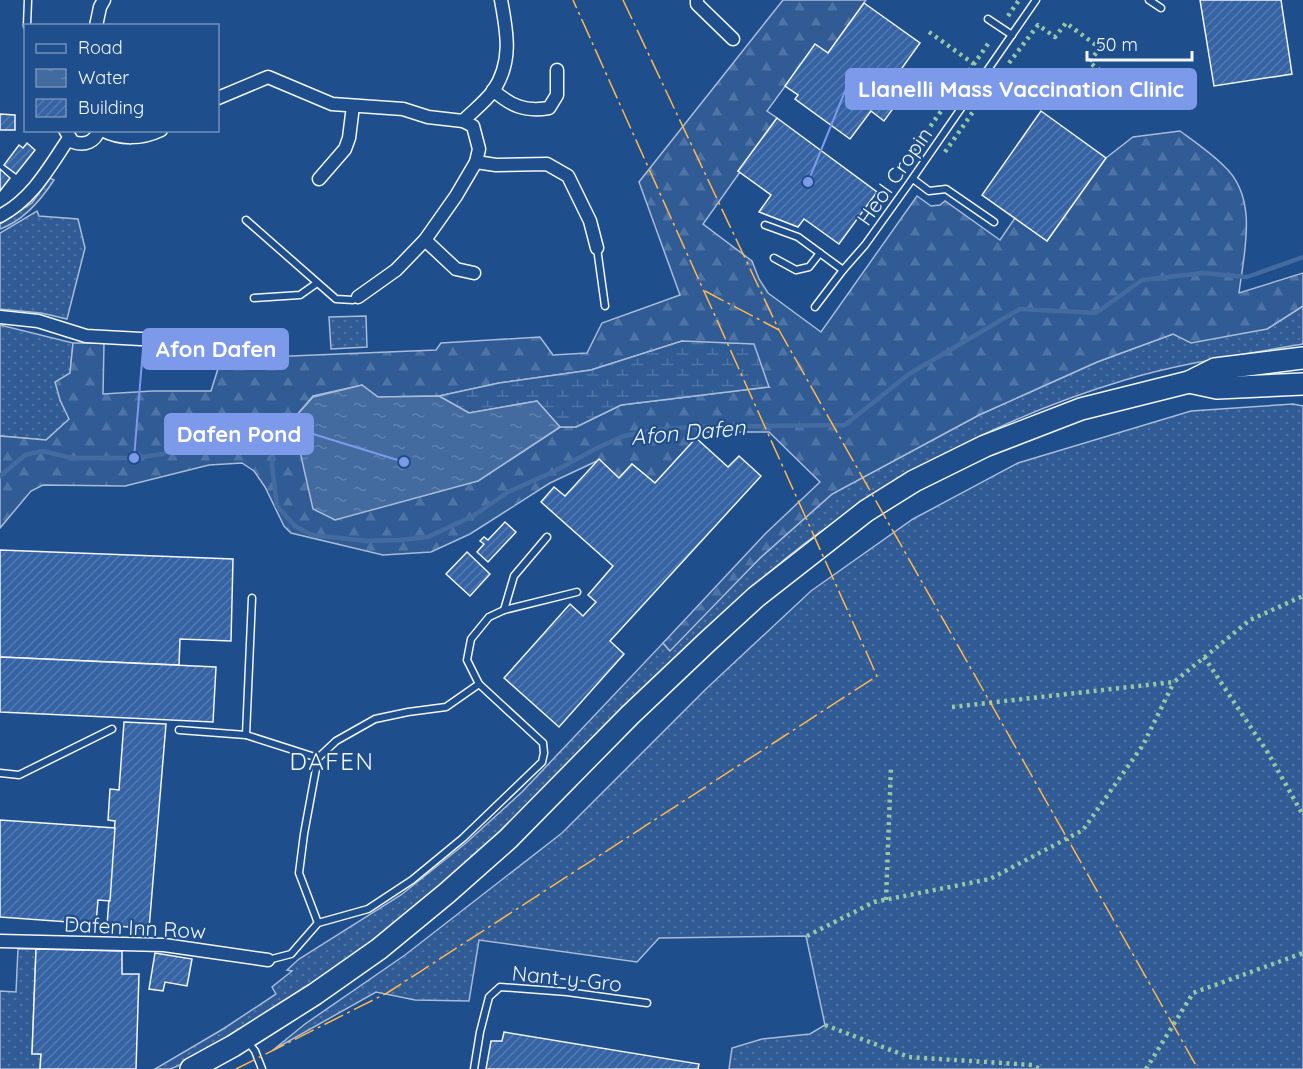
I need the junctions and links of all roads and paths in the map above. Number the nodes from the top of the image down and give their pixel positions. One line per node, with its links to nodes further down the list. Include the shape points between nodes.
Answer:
1 (28, 0): 9 (lane)
2 (105, 0): 10 (street)
3 (501, 0): 14 (street, via 508,46 502,74)
4 (697, 0): 12 (street)
5 (1035, 0): 11 (lane, Heol Cropin)
6 (1149, 0): 7 (lane, via 1161,8)
7 (1160, 0)
8 (988, 19): 11 (lane)
9 (27, 24)
10 (96, 24)
11 (1012, 36): 24 (lane, Heol Cropin)
12 (733, 39)
13 (558, 70): 14 (street, via 557,95 549,108 516,108)
14 (493, 90): 17 (street)
15 (219, 98): 16 (street, via 268,77 332,104)
16 (353, 106): 17 (street, via 403,109); 23 (street, via 345,149)
17 (463, 121): 22 (street, via 473,126 479,149)
18 (99, 132): 21 (street, via 84,144)
19 (104, 132): 20 (street, via 134,138)
20 (157, 132)
21 (67, 134): 25 (street, via 35,188)
22 (476, 162): 29 (street); 30 (street, via 547,164 568,176 590,220)
23 (319, 178)
24 (913, 179): 27 (lane, via 929,191 946,189); 33 (lane, Heol Cropin)
25 (0, 216)
26 (246, 220): 35 (lane)
27 (994, 222)
28 (765, 225): 31 (lane, via 798,237)
29 (425, 240): 34 (street, via 456,269); 36 (street, via 396,270)
30 (597, 248): 38 (lane)
31 (820, 253): 32 (lane, via 809,267 795,270); 33 (lane)
32 (774, 258)
33 (843, 270): 39 (lane, Heol Cropin)
34 (474, 273)
35 (317, 283): 36 (lane, via 336,299); 37 (lane, via 300,295)
36 (358, 297)
37 (254, 298)
38 (604, 306)
39 (815, 307)
40 (0, 317): 41 (street, via 38,321 86,336)
41 (214, 343)
42 (1303, 358): 43 (highway, via 1215,369)
43 (1189, 382): 44 (highway, via 1216,388); 59 (highway, via 1081,409 1040,424 914,481 866,511 740,612 630,715 508,839 447,893 379,949)
44 (1303, 384)
45 (547, 537): 48 (lane, via 514,576)
46 (577, 592): 48 (lane)
47 (252, 598): 52 (lane)
48 (504, 610): 49 (lane, via 489,617 471,639 467,660)
49 (479, 684): 53 (lane, via 446,707 375,719 336,741); 55 (lane, via 543,743 542,762 463,838 412,880 368,909)
50 (112, 729): 54 (lane, via 20,775)
51 (179, 730): 52 (lane)
52 (246, 735): 53 (lane)
53 (318, 758): 55 (lane, via 299,873)
54 (0, 773)
55 (318, 923): 57 (lane, via 291,954)
56 (0, 941): 57 (street, Dafen Inn Row, via 164,945)
57 (267, 960)
58 (647, 1003): 62 (lane, Nant-y-Gro, via 500,987 489,997)
59 (245, 1038): 60 (highway); 61 (lane)
60 (191, 1069)
61 (262, 1069)
62 (474, 1069)

